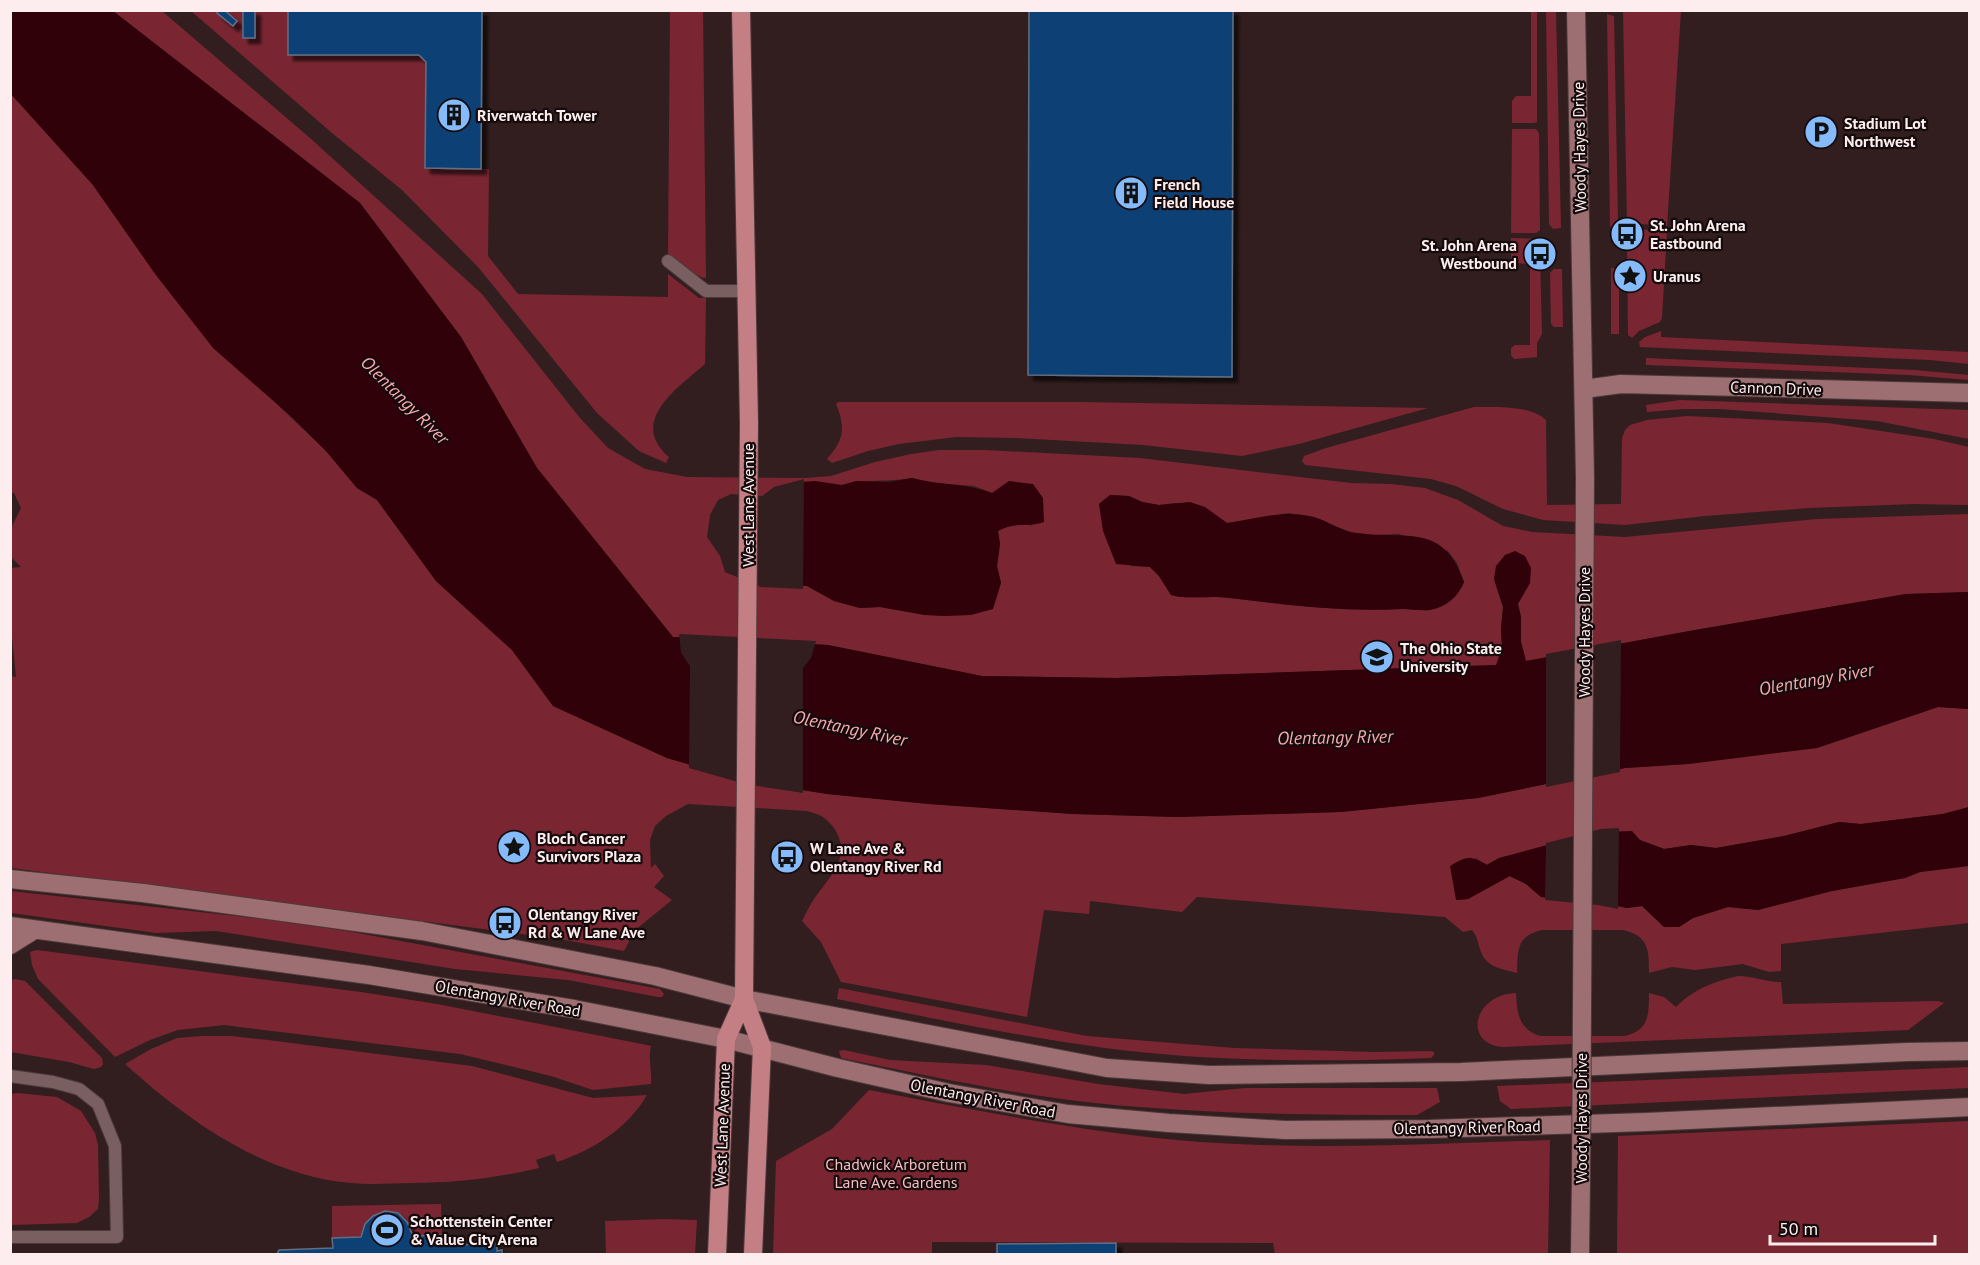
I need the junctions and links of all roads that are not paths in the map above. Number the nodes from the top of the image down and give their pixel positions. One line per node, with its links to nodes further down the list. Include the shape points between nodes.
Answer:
1 (741, 10): 4 (main road, West Lane Avenue)
2 (1576, 10): 5 (main road, Woody Hayes Drive)
3 (668, 261): 4 (lane, via 706,291)
4 (747, 291): 11 (main road, West Lane Avenue)
5 (1584, 389): 6 (main road, Cannon Drive, via 1621,384); 20 (main road, Woody Hayes Drive, bridge)
6 (1970, 393)
7 (10, 879): 11 (main road, via 422,931 655,976)
8 (10, 926): 9 (main road, Olentangy River Road)
9 (34, 930): 10 (main road); 12 (main road, Olentangy River Road, via 369,975)
10 (10, 945)
11 (744, 999): 12 (main road, West Lane Avenue); 13 (main road, West Lane Avenue); 14 (main road, via 1107,1068 1209,1075 1461,1072)
12 (726, 1039): 13 (main road, Olentangy River Road); 18 (main road, West Lane Avenue)
13 (762, 1047): 16 (main road, Olentangy River Road, via 938,1090 1068,1114 1285,1130 1646,1122); 19 (main road, West Lane Avenue)
14 (1970, 1051)
15 (10, 1076): 17 (lane, via 79,1089 98,1104 115,1146 117,1237)
16 (1970, 1107)
17 (10, 1237)
18 (717, 1254)
19 (753, 1254)
20 (1580, 1254)

